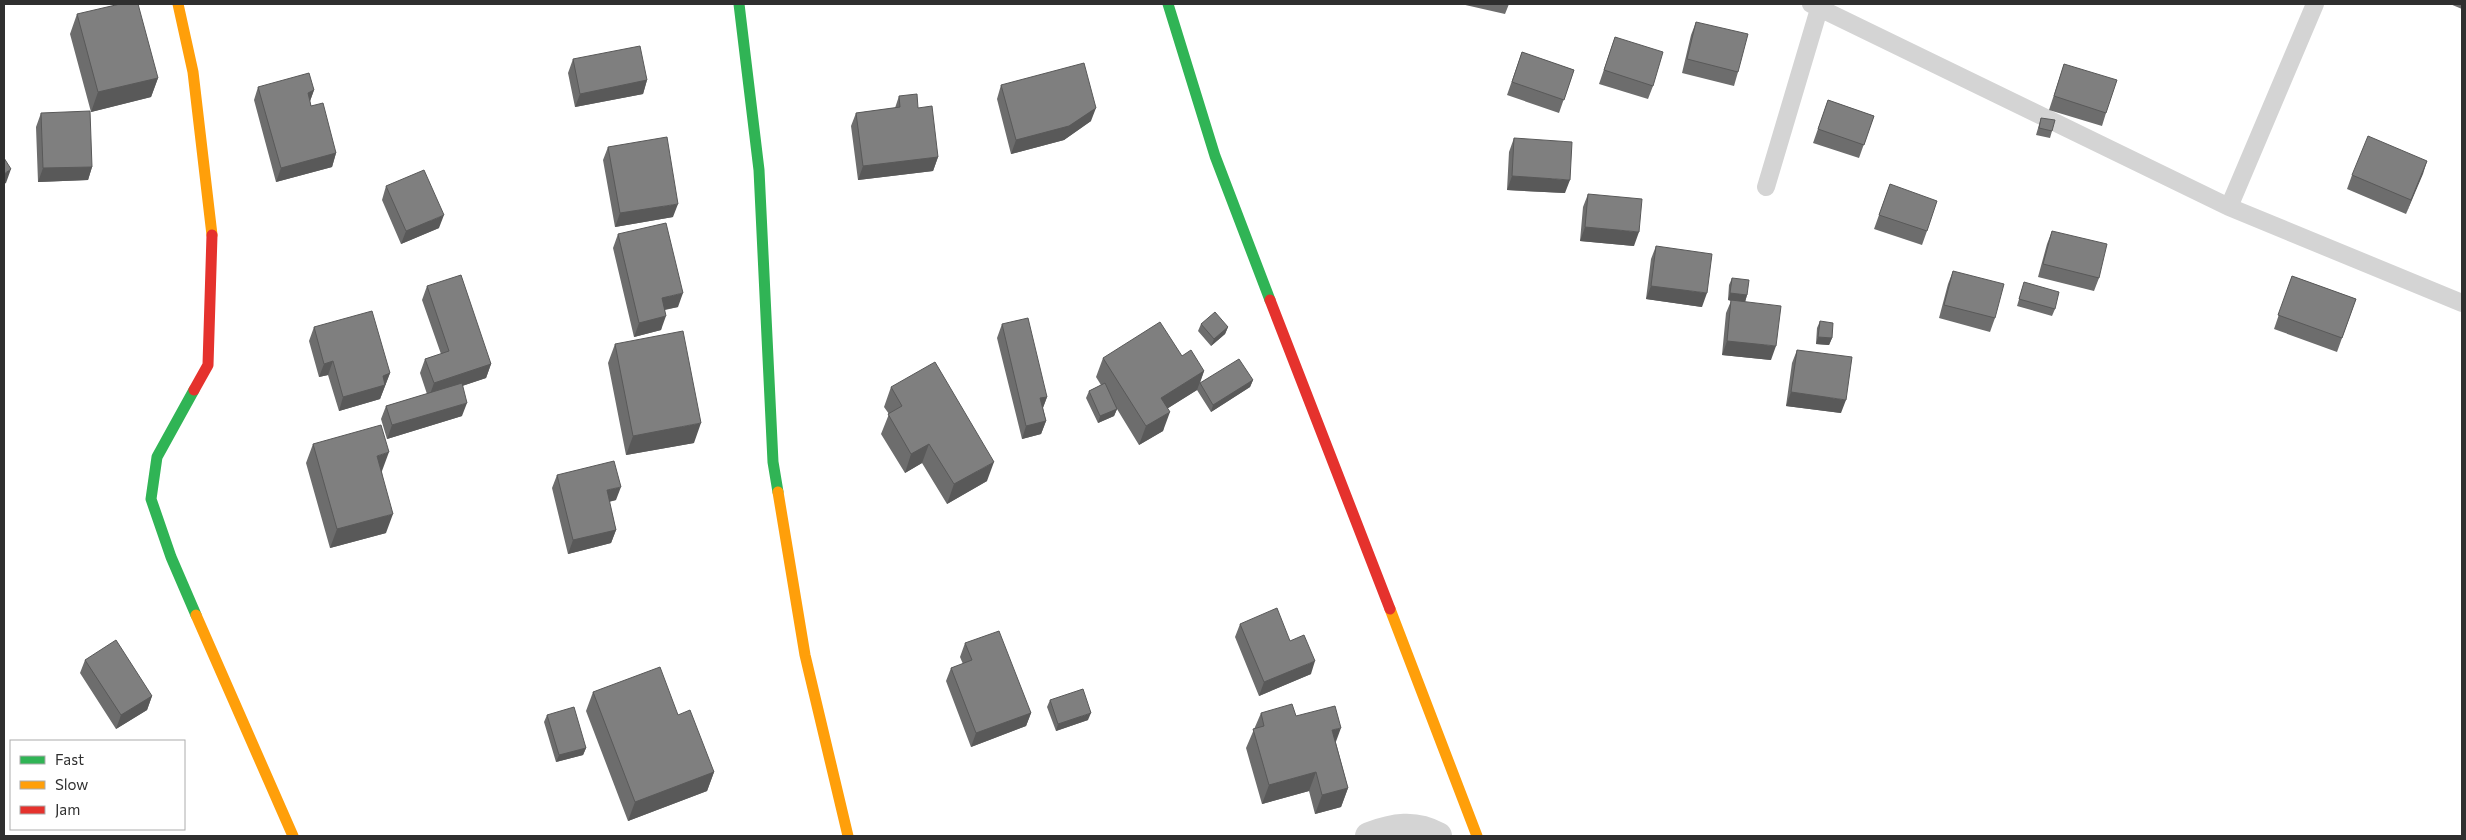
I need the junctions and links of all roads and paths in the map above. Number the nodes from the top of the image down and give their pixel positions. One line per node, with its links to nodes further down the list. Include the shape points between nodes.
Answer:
1 (178, 4): 9 (street, via 193,72 212,227 208,365 157,456 151,498 171,557)
2 (739, 4): 10 (street, via 759,170 773,462 805,655)
3 (1168, 4): 13 (street, via 1215,156)
4 (2315, 4): 7 (lane)
5 (1818, 5): 6 (lane); 7 (lane)
6 (1766, 188)
7 (2229, 207): 8 (lane)
8 (2462, 303)
9 (293, 836)
10 (848, 836)
11 (1369, 836): 12 (street, via 1402,827 1427,830)
12 (1438, 836)
13 (1477, 836)

